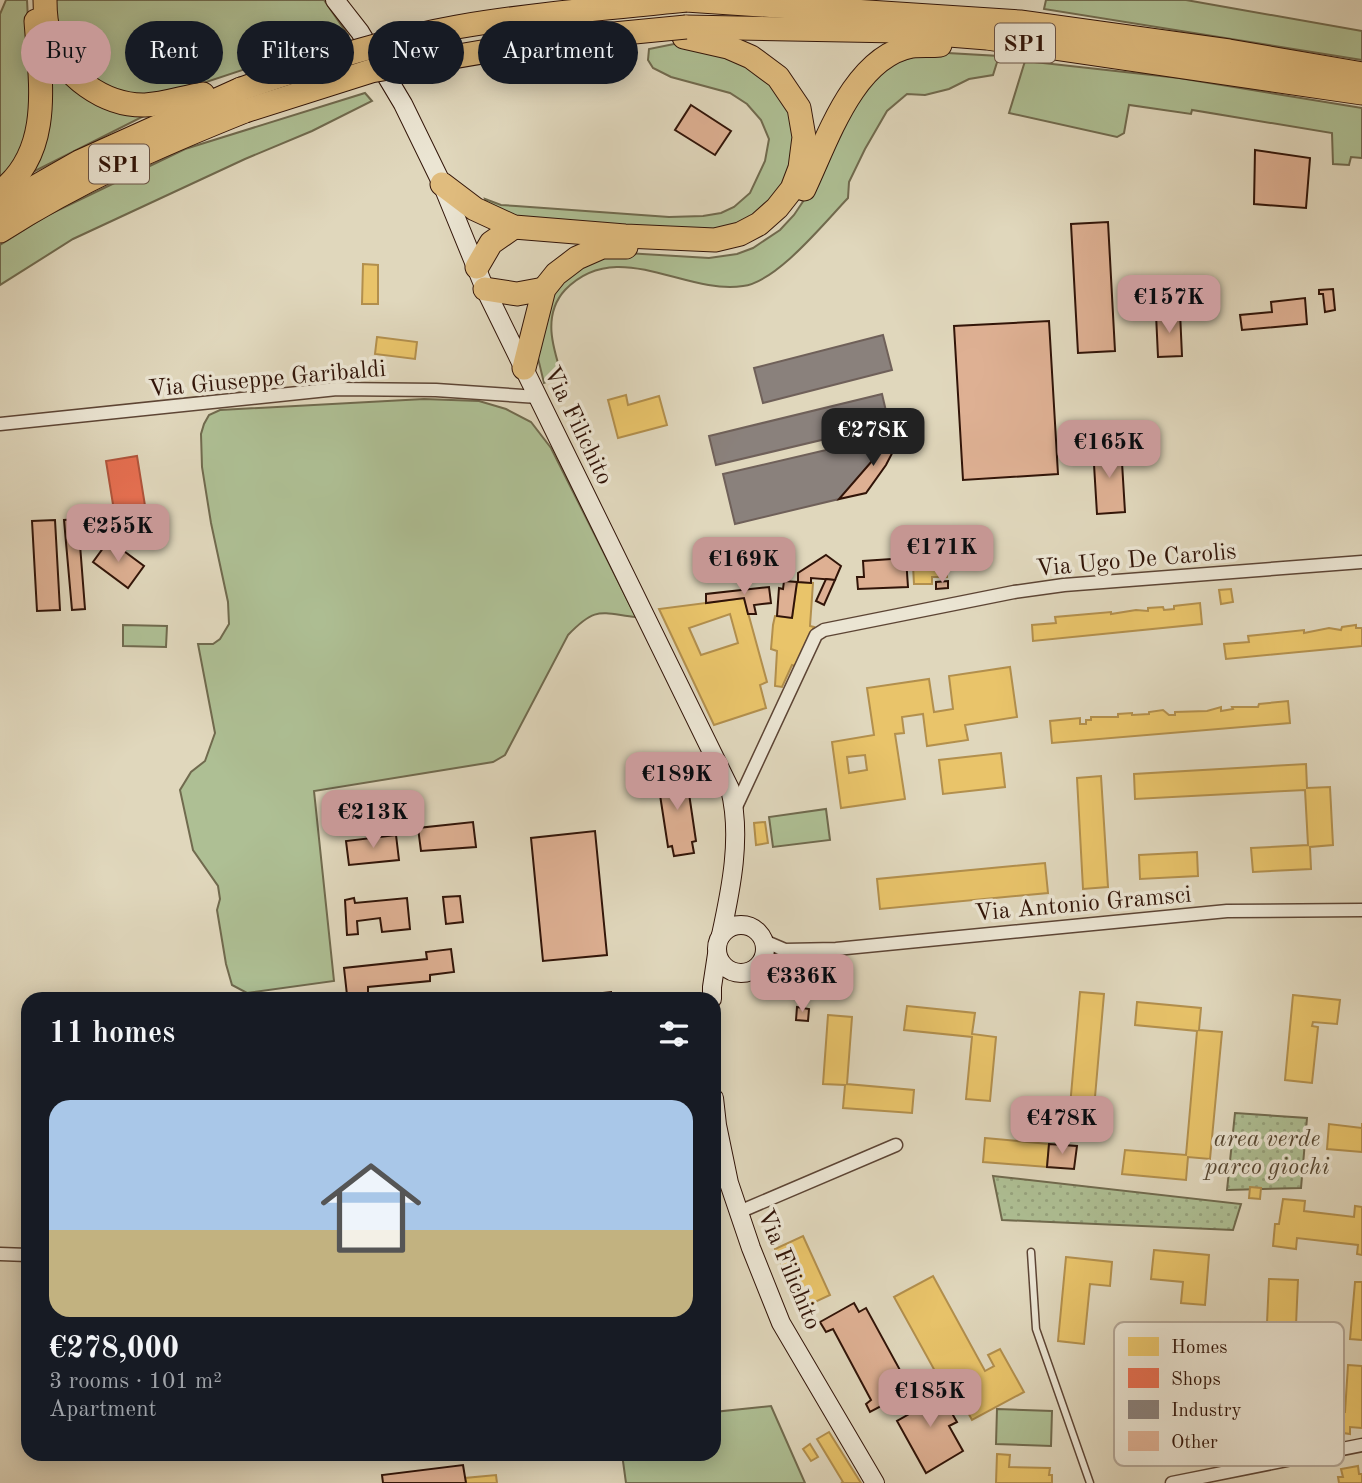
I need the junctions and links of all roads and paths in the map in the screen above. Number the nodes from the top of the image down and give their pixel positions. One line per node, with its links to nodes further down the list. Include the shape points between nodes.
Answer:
1 (35, 0): 11 (highway, via 39,126 18,177)
2 (45, 0): 9 (highway, SP1, via 51,40 65,65 100,94 121,103 144,105)
3 (335, 0): 10 (street, Via Filichito, via 403,104)
4 (686, 0): 7 (highway, SP1, via 1020,22); 9 (highway, SP1, bridge, via 456,27 376,45)
5 (679, 31): 6 (highway, SP1, via 859,30); 9 (highway, SP1, bridge, via 629,31 552,40 371,71); 13 (highway, via 751,57 778,77 799,108 804,137 800,168 778,208 750,229 715,240)
6 (987, 38): 8 (highway, SP1); 17 (highway, via 913,46 872,66 849,97 803,191 765,233 739,246 710,252 603,247 577,258)
7 (1362, 74)
8 (1362, 93)
9 (243, 100): 12 (highway, SP1, via 79,162); 14 (highway, SP1)
10 (442, 184): 13 (highway, via 475,209); 15 (street, Via Filichito)
11 (0, 192)
12 (0, 207)
13 (514, 227): 15 (highway, via 491,243)
14 (0, 231)
15 (477, 267): 16 (street, Via Filichito)
16 (485, 289): 17 (highway, via 517,294); 18 (street, Via Filichito)
17 (544, 289): 18 (highway)
18 (524, 368): 19 (street, Via Filichito)
19 (538, 397): 20 (street, Via Giuseppe Garibaldi, via 337,389); 22 (street, Via Filichito, via 730,789)
20 (0, 424)
21 (1362, 562): 22 (street, Via Ugo De Carolis, via 1064,584 824,630 816,635)
22 (735, 808): 23 (street, Via Filichito)
23 (731, 885): 25 (street, Via Filichito); 26 (street, Via Filichito)
24 (1362, 910): 28 (street, Via Antonio Gramsci, via 1227,911)
25 (750, 926): 26 (street, via 734,925); 27 (street)
26 (720, 935): 29 (street)
27 (764, 941): 28 (street, Via Antonio Gramsci, via 785,950); 30 (street, via 764,954)
28 (808, 950): 30 (street, Via Antonio Gramsci)
29 (717, 954): 31 (street, via 726,968); 32 (street)
30 (757, 966): 31 (street)
31 (736, 972): 33 (street)
32 (712, 992)
33 (721, 994)
34 (896, 1144): 36 (street)
35 (721, 1160): 36 (street, Via Filichito)
36 (739, 1212): 43 (street, Via Filichito, via 781,1323)
37 (1031, 1252): 44 (lane, via 1036,1329)
38 (0, 1254): 39 (street)
39 (21, 1255)
40 (1362, 1445): 41 (street)
41 (1344, 1449)
42 (1257, 1466): 45 (street)
43 (875, 1483)
44 (1090, 1483)
45 (1172, 1483)

